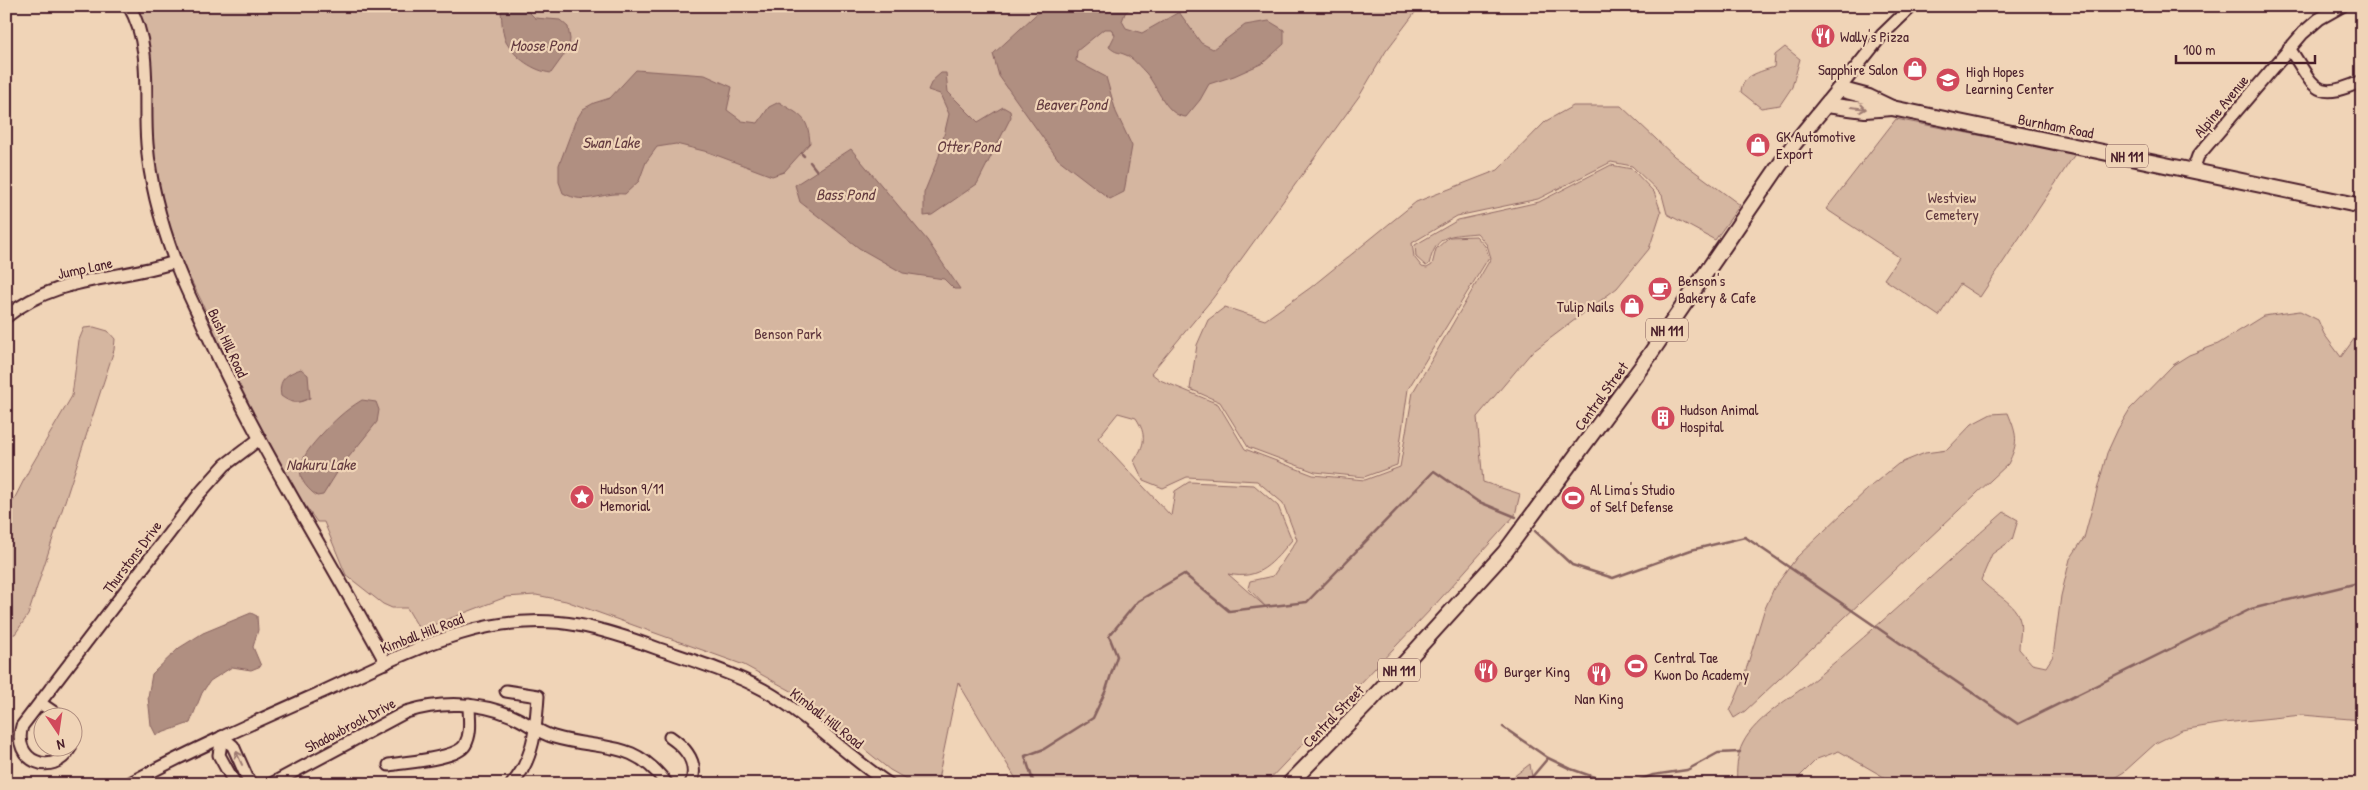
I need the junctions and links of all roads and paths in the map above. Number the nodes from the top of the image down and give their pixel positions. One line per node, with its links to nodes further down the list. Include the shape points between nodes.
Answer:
1 (129, 6): 11 (street, Bush Hill Road, via 138,28 144,60 145,114 152,178)
2 (1912, 6): 6 (street, Central Street, via 1882,35)
3 (2342, 6): 4 (street, Alpine Avenue, via 2320,19)
4 (2289, 48): 5 (street, via 2317,88 2327,92); 9 (street, Alpine Avenue, via 2198,156)
5 (2362, 81)
6 (1839, 89): 7 (main road, Central Street / NH 111); 8 (main road, Burnham Road / NH 111, via 1869,97)
7 (1826, 105): 8 (main road, Burnham Road / NH 111, one-way to 8, via 1865,110); 34 (main road, Central Street / NH 111, via 1794,144 1642,366 1505,552 1372,700)
8 (1892, 108): 9 (main road, Burnham Road / NH 111)
9 (2193, 170): 10 (main road, Burnham Road / NH 111)
10 (2362, 206)
11 (175, 262): 12 (street, Jump Lane, via 50,290); 13 (street, Bush Hill Road)
12 (6, 317)
13 (258, 440): 14 (street, Bush Hill Road); 16 (street, Thurstons Drive, via 226,465 200,493)
14 (386, 663): 22 (street, Kimball Hill Road); 33 (street, Kimball Hill Road, via 447,637 491,626 534,621 598,629 722,671 761,689 798,712)
15 (506, 691): 21 (street, via 538,696)
16 (40, 703): 18 (street, Thurstons Drive); 19 (street)
17 (468, 705): 21 (street, Shadowbrook Drive, via 503,713); 25 (street, via 469,731 463,748 452,754); 29 (street, Shadowbrook Drive, via 406,712)
18 (36, 708)
19 (47, 708)
20 (32, 713): 24 (street, Thurstons Drive, via 22,726 20,742 23,750 35,762 44,764)
21 (535, 729): 30 (street, via 527,762); 31 (street, Shadowbrook Drive, via 565,740 623,749 644,760)
22 (222, 737): 26 (street, Kimball Hill Road); 27 (street, via 219,755); 28 (street, one-way to 22, via 233,746)
23 (670, 737): 32 (street, via 681,744 690,756 694,771)
24 (62, 758)
25 (389, 765)
26 (128, 784)
27 (234, 784)
28 (250, 784)
29 (270, 784)
30 (512, 784)
31 (667, 784)
32 (691, 784)
33 (888, 784)
34 (1289, 784)

